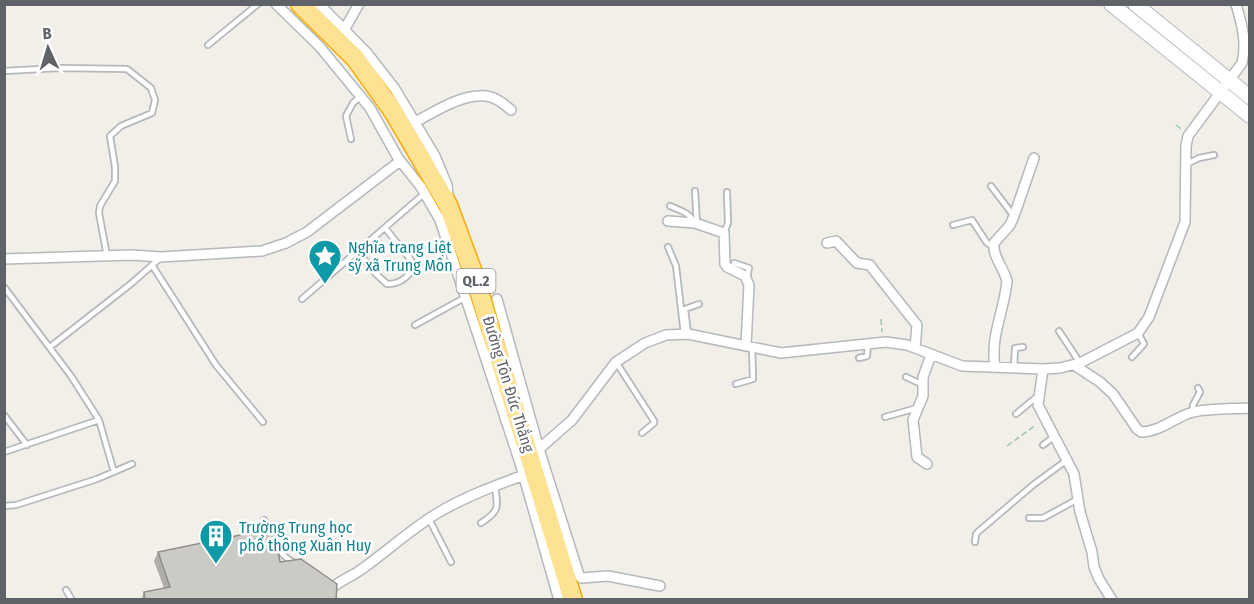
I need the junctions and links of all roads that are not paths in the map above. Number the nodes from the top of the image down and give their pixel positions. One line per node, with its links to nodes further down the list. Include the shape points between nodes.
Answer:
1 (258, 4): 10 (lane)
2 (276, 4): 15 (street, via 320,46)
3 (300, 4): 28 (highway, Đường Tôn Đức Thắng / QL.2, via 355,58 393,111)
4 (319, 4): 9 (street)
5 (359, 4): 9 (street)
6 (1111, 4): 14 (main road)
7 (1135, 4): 13 (main road)
8 (1236, 4): 11 (street)
9 (344, 30): 19 (street, via 395,89)
10 (208, 45)
11 (1247, 50): 13 (street)
12 (4, 71): 40 (lane, via 127,69 151,88 155,99 153,113 121,126 110,136 115,181 99,213)
13 (1229, 80): 14 (street); 16 (main road)
14 (1220, 92): 18 (main road); 24 (street, via 1188,136)
15 (361, 96): 20 (lane, via 346,116); 22 (street)
16 (1250, 97)
17 (511, 110): 19 (street, via 495,98 477,97 458,100)
18 (1250, 116)
19 (415, 123): 28 (street, via 447,186)
20 (351, 139)
21 (1214, 155): 24 (lane)
22 (400, 158): 28 (street); 41 (street, via 307,232 285,243 262,251)
23 (1034, 158): 30 (street)
24 (1185, 165): 53 (street, via 1185,222 1149,317)
25 (991, 186): 30 (lane)
26 (695, 191): 32 (lane)
27 (727, 192): 35 (lane, via 728,223)
28 (436, 199): 34 (lane); 47 (street); 86 (highway, Đường Tôn Đức Thắng / QL.2, via 475,278)
29 (670, 206): 32 (lane, via 688,214)
30 (1014, 216): 38 (street)
31 (668, 221): 32 (street)
32 (696, 224): 35 (street)
33 (953, 225): 38 (lane, via 971,219)
34 (385, 228): 39 (lane); 39 (lane, via 411,260 413,270 407,277 387,284)
35 (724, 233): 45 (street, via 727,267)
36 (827, 243): 59 (street, via 836,241 857,263 870,265 917,326)
37 (668, 247): 54 (lane, via 676,266)
38 (993, 247): 65 (street, via 1007,281 994,336)
39 (358, 251): 48 (lane)
40 (107, 256): 41 (street); 42 (street)
41 (161, 257): 44 (lane)
42 (4, 259)
43 (734, 263): 45 (lane, via 749,268)
44 (152, 265): 58 (lane); 80 (lane, via 216,365)
45 (747, 278): 56 (street)
46 (4, 287): 58 (lane)
47 (466, 297): 51 (lane); 86 (street)
48 (302, 299)
49 (497, 299): 86 (street)
50 (699, 304): 54 (lane, via 686,309)
51 (415, 325)
52 (1059, 331): 64 (lane)
53 (1138, 333): 61 (lane, via 1144,344); 64 (street)
54 (686, 334): 56 (street); 63 (street, via 655,339)
55 (868, 344): 56 (street, via 794,353); 59 (street, via 883,342); 62 (lane, via 867,357)
56 (749, 346): 69 (lane, via 753,380)
57 (1023, 346): 66 (lane, via 1015,348)
58 (50, 347): 79 (lane)
59 (915, 348): 60 (street)
60 (931, 355): 65 (street, via 962,366); 70 (street)
61 (1132, 357)
62 (859, 358)
63 (616, 362): 81 (lane, via 654,421); 86 (street, via 572,420)
64 (1077, 364): 67 (street); 75 (street, via 1113,394 1141,432 1155,430)
65 (995, 368): 66 (street)
66 (1014, 368): 67 (street)
67 (1044, 369): 72 (street)
68 (906, 377): 70 (lane)
69 (736, 384)
70 (924, 385): 73 (street)
71 (1198, 388): 75 (lane)
72 (1039, 394): 76 (lane); 82 (street, via 1038,405)
73 (917, 408): 78 (lane); 89 (street, via 913,420 915,452)
74 (1250, 408): 75 (street)
75 (1193, 412)
76 (1016, 414)
77 (4, 415): 83 (lane)
78 (885, 417)
79 (99, 420): 83 (lane); 90 (lane)
80 (263, 422)
81 (642, 433)
82 (1056, 436): 84 (lane); 87 (street)
83 (27, 445): 85 (lane)
84 (1043, 445)
85 (4, 452)
86 (531, 460): 91 (street); 101 (street, via 580,579 608,576); 105 (street); 106 (highway, Đường Tôn Đức Thắng / QL.2)
87 (1067, 460): 92 (street, via 1077,483); 98 (lane, via 979,531)
88 (132, 464): 90 (lane)
89 (927, 464)
90 (114, 472): 93 (lane)
91 (495, 486): 95 (street, via 462,499); 97 (lane, via 498,506 493,516)
92 (1078, 499): 94 (lane, via 1042,518); 107 (street, via 1094,567)
93 (4, 506)
94 (1029, 518)
95 (429, 519): 99 (lane); 104 (street, via 361,570 330,584)
96 (264, 520): 100 (lane, via 279,551)
97 (481, 523)
98 (975, 542)
99 (451, 562)
100 (300, 565)
101 (660, 586)
102 (66, 590): 103 (lane)
103 (72, 600)
104 (324, 600)
105 (559, 600)
106 (573, 600)
107 (1112, 600)

